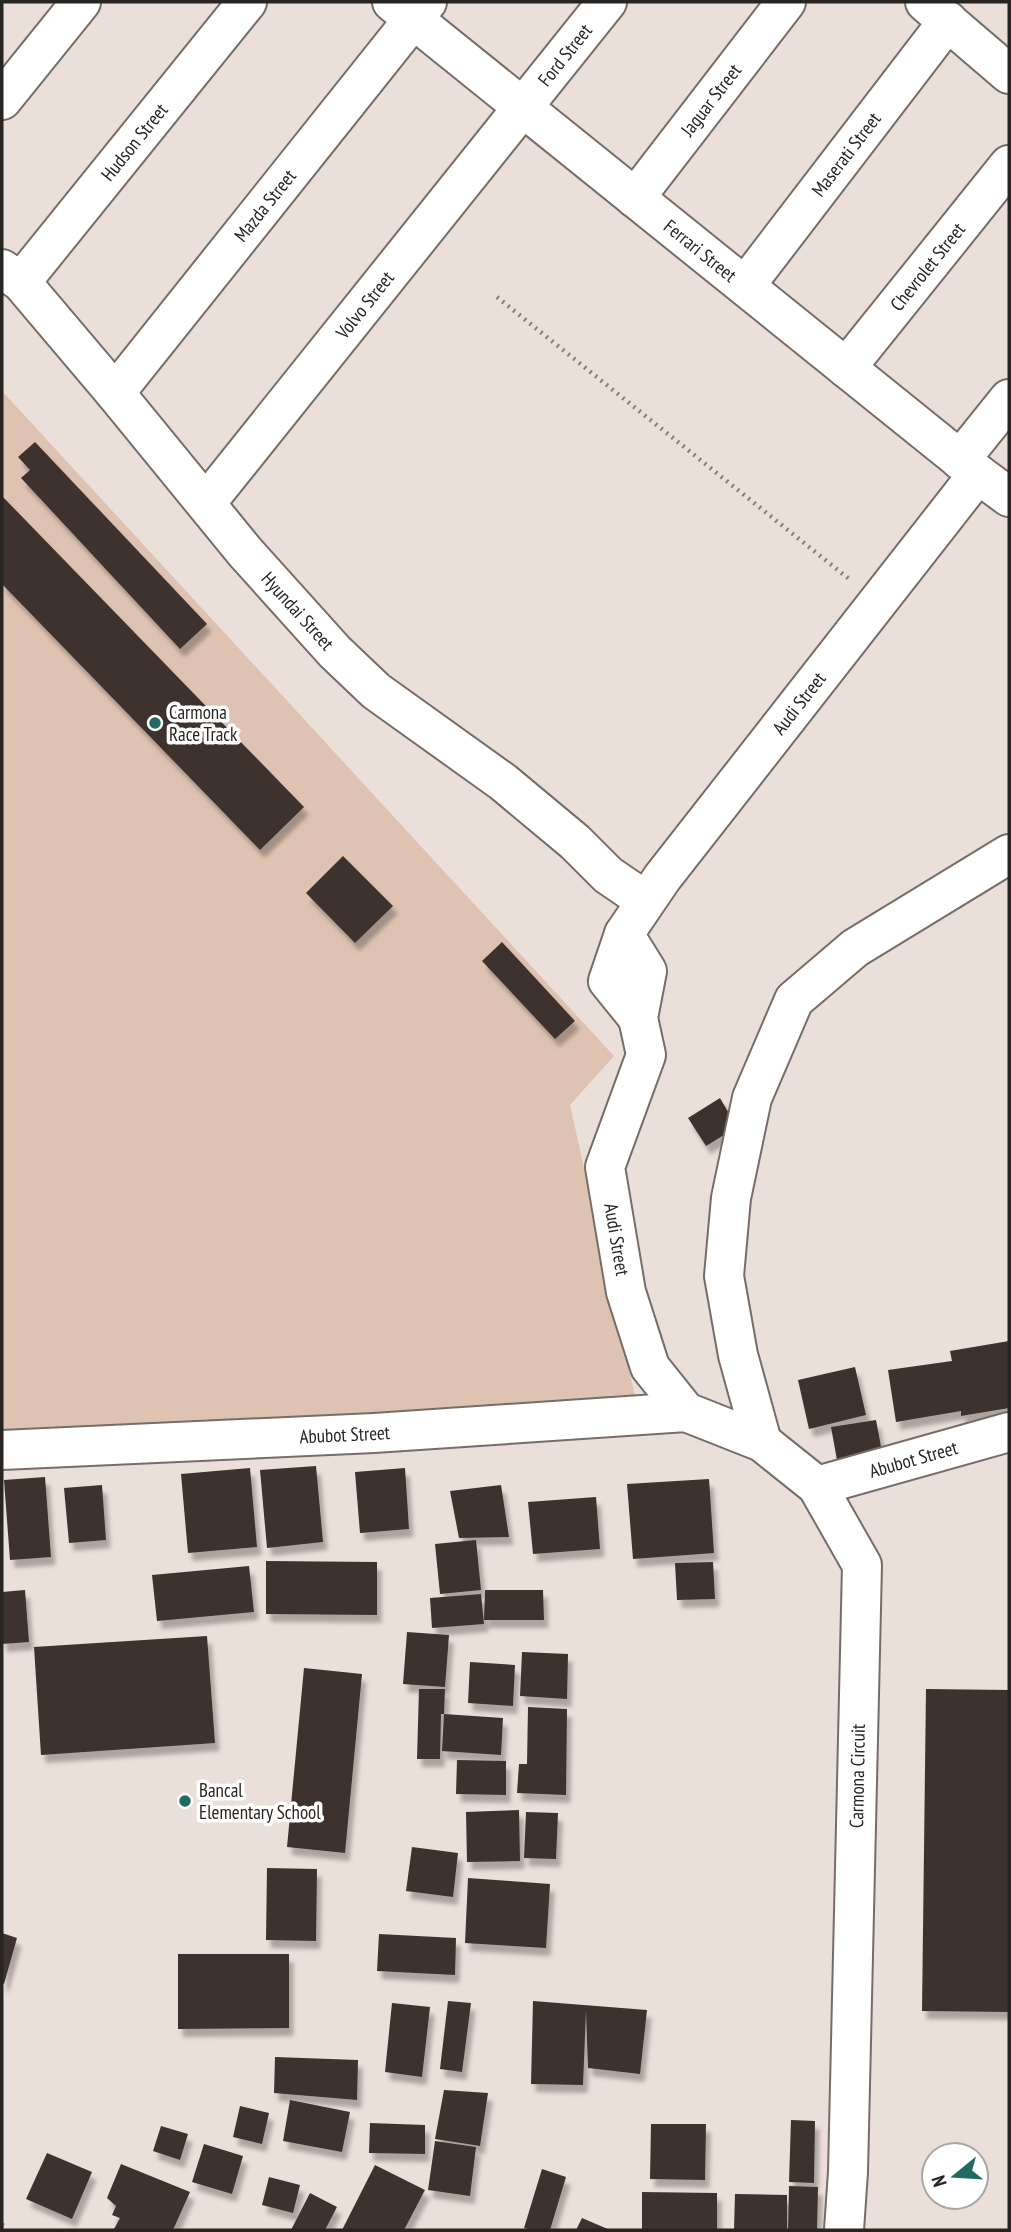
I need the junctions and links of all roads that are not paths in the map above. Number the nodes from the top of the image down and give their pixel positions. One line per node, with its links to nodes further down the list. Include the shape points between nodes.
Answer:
1 (80, 2): 8 (street)
2 (247, 2): 12 (street, Hudson Street)
3 (607, 2): 9 (street, Ford Street)
4 (786, 2): 11 (street, Jaguar Street)
5 (410, 7): 9 (street, Ferrari Street); 15 (street, Mazda Street)
6 (937, 11): 7 (street); 13 (street, Maserati Street)
7 (1009, 74)
8 (2, 100)
9 (523, 107): 11 (street, Ferrari Street); 19 (street, Volvo Street)
10 (1009, 165): 14 (street, Chevrolet Street)
11 (635, 198): 13 (street, Ferrari Street)
12 (11, 275): 15 (street, Hyundai Street)
13 (745, 286): 14 (street, Ferrari Street)
14 (846, 368): 17 (street, Ferrari Street)
15 (115, 393): 19 (street, Hyundai Street)
16 (1009, 399): 17 (street, Audi Street)
17 (969, 467): 18 (street, Ferrari Street); 21 (street, Audi Street, via 877,601)
18 (1009, 497)
19 (206, 503): 21 (street, Hyundai Street, via 335,652 376,691 503,782 608,875)
20 (1009, 854): 24 (street, via 855,948 794,1000 752,1098 731,1198 724,1276 738,1355)
21 (646, 901): 22 (street, Audi Street, via 624,934 608,981 638,1018 646,1055 605,1167 626,1292 650,1367)
22 (686, 1412): 24 (street, Carmona Circuit); 25 (street, Abubot Street, via 374,1433)
23 (1009, 1432): 26 (street, Abubot Street)
24 (762, 1442): 26 (street, Carmona Circuit)
25 (2, 1450)
26 (817, 1486): 27 (street, Carmona Circuit, via 862,1565)
27 (844, 2230)

